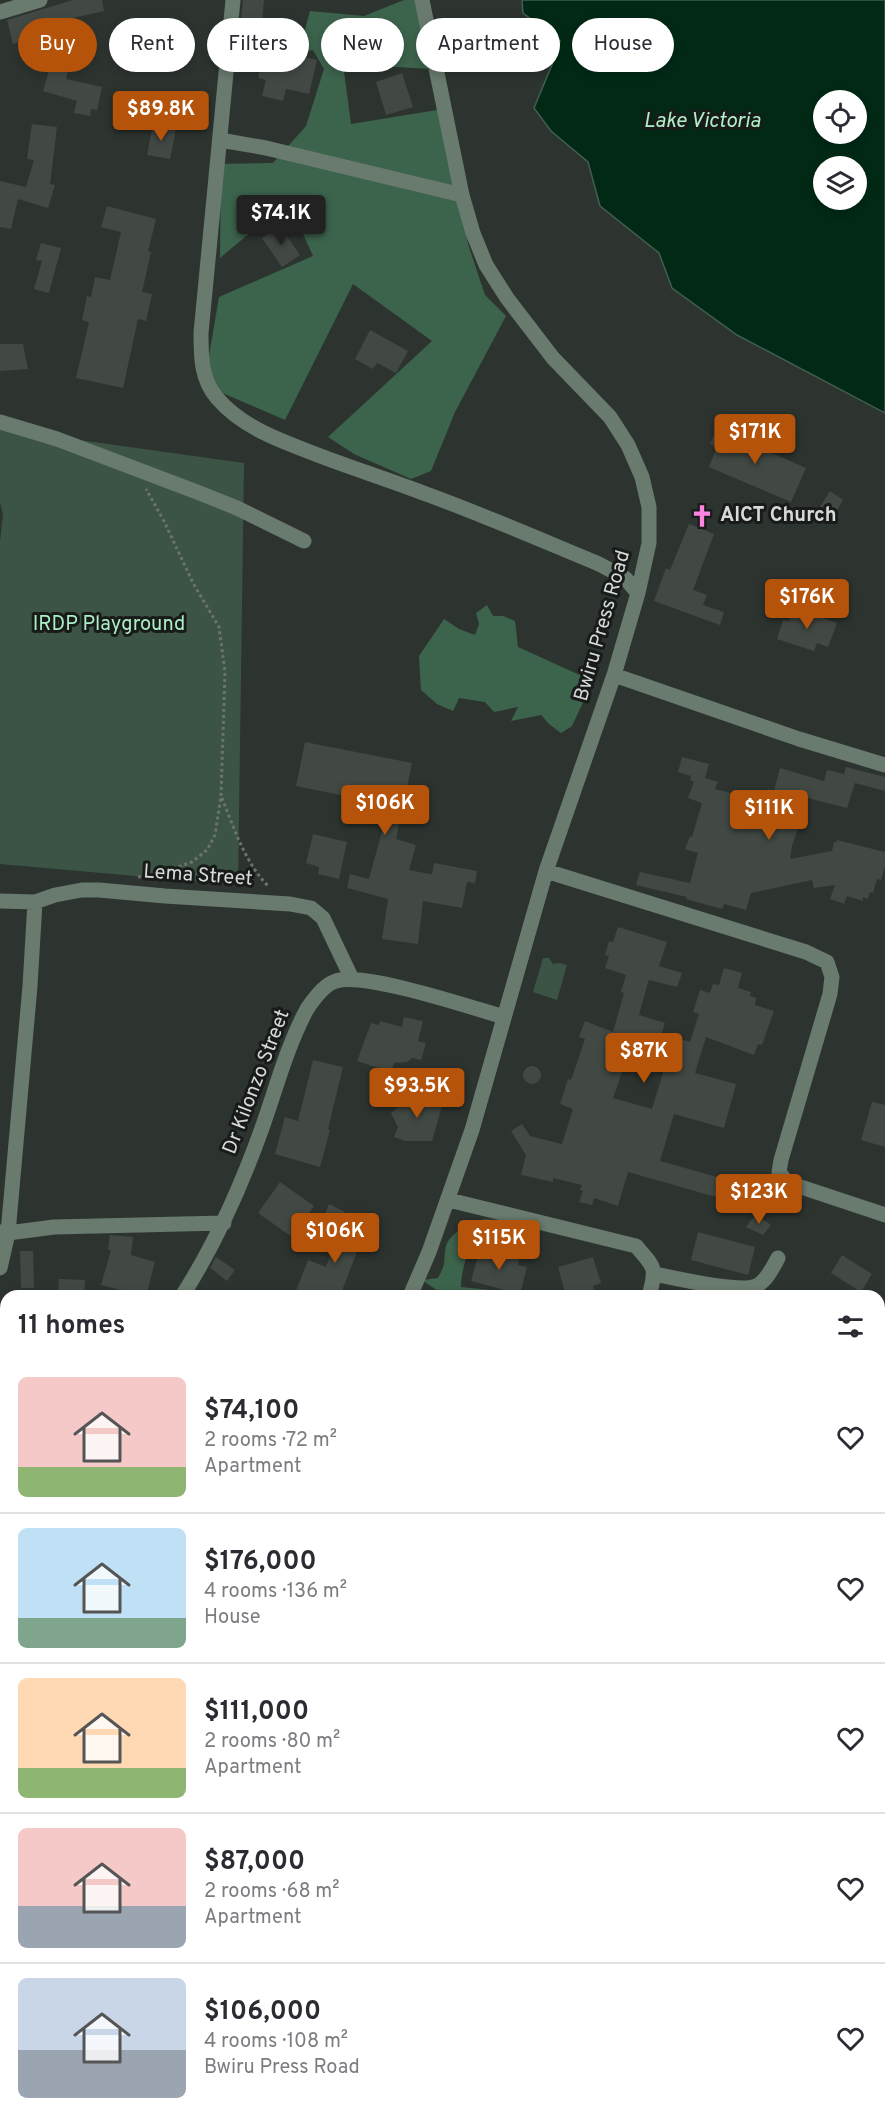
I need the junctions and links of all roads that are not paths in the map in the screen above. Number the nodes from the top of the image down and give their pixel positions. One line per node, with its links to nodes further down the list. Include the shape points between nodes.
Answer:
1 (40, 0): 4 (street)
2 (233, 0): 5 (street)
3 (422, 0): 6 (street, Bwiru Press Road)
4 (0, 12)
5 (220, 140): 6 (street); 9 (street, via 201,333 204,378 216,397 264,435 427,494 599,564 625,578)
6 (462, 195): 9 (street, Bwiru Press Road, via 486,265 507,298 553,358 610,417 628,445 649,507 648,543)
7 (0, 422): 8 (street, via 57,439 237,508)
8 (304, 541)
9 (638, 593): 10 (street, Bwiru Press Road)
10 (614, 675): 11 (street); 12 (street, Bwiru Press Road)
11 (885, 765)
12 (546, 871): 16 (street, Bwiru Press Road); 18 (street, via 806,952 827,962 832,977 830,994 779,1172 795,1185)
13 (0, 901): 14 (street, Lema Street)
14 (35, 902): 15 (street, Lema Street, via 55,895 99,890 311,908 323,918); 20 (street)
15 (352, 979): 16 (street, Dr Kilonzo Street); 19 (street, Dr Kilonzo Street, via 334,981 309,1006)
16 (504, 1017): 17 (street, Bwiru Press Road)
17 (449, 1200): 23 (street, via 636,1246); 25 (street, Bwiru Press Road)
18 (885, 1215)
19 (224, 1223): 20 (street, via 54,1227); 24 (street, Dr Kilonzo Street)
20 (4, 1233): 22 (street)
21 (778, 1258): 23 (street, via 765,1279 749,1288)
22 (0, 1268)
23 (655, 1274): 26 (street)
24 (185, 1290)
25 (413, 1290)
26 (651, 1290)

